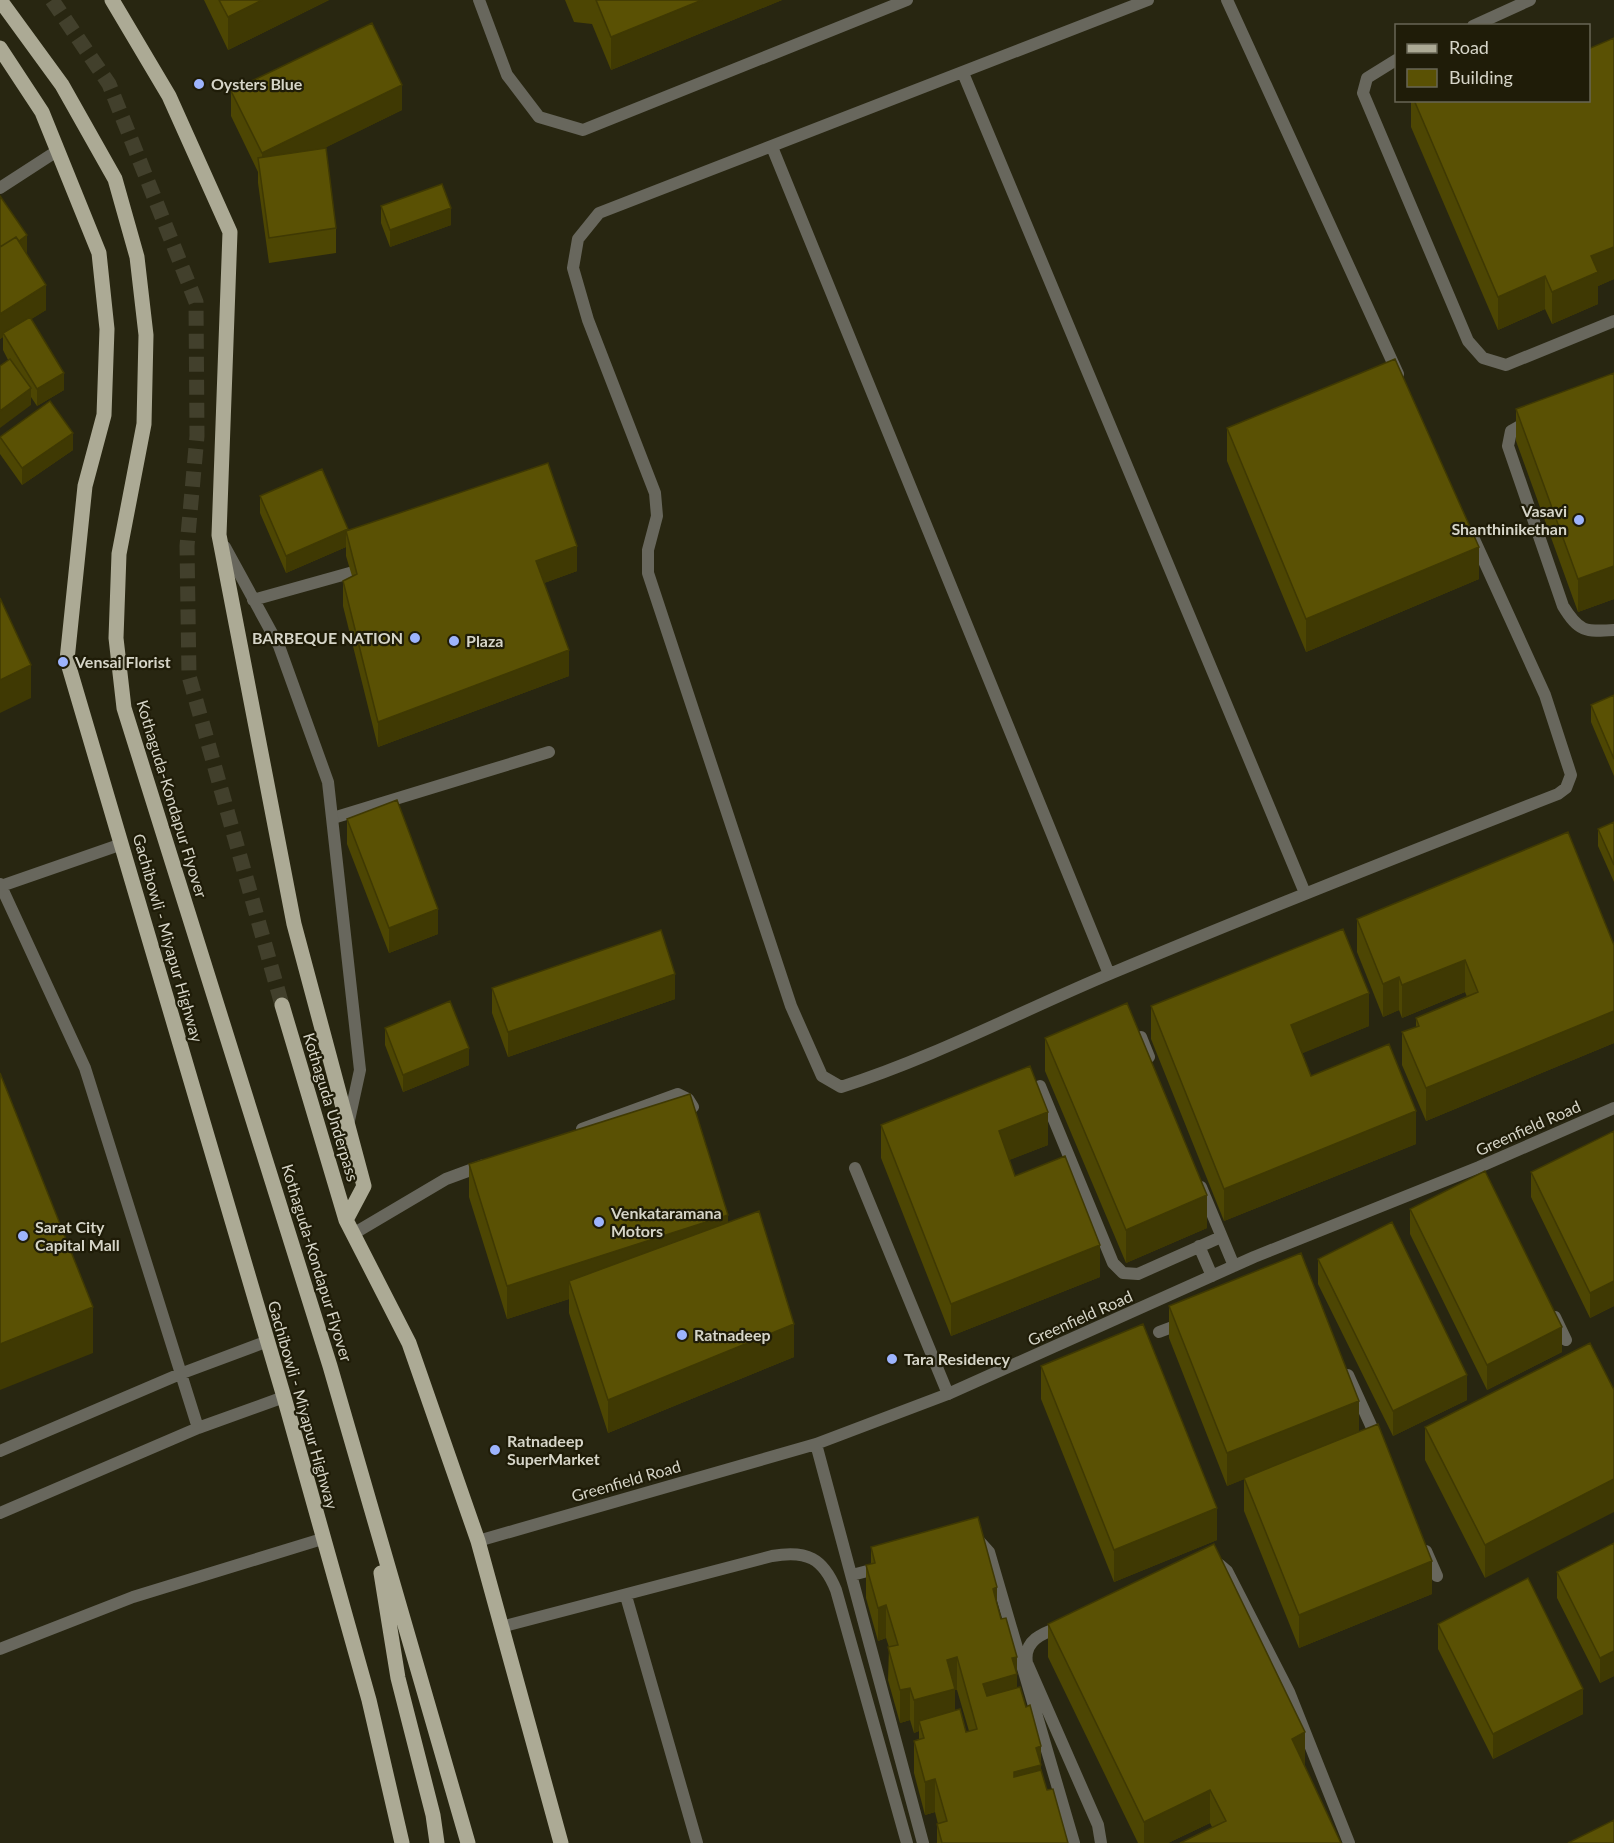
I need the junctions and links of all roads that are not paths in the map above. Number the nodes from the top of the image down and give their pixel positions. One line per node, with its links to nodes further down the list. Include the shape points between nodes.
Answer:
1 (0, 0): 10 (main road, Kothaguda-Kondapur Flyover)
2 (16, 0): 10 (main road, Kothaguda-Kondapur Flyover)
3 (112, 0): 21 (main road, via 168,96 230,232)
4 (479, 0): 5 (street, via 507,75 539,117 583,130)
5 (907, 0)
6 (1148, 0): 13 (street)
7 (1227, 0): 18 (street)
8 (1530, 0): 9 (street)
9 (1477, 24)
10 (25, 31): 63 (main road, Kothaguda-Kondapur Flyover, via 62,85 115,178 137,257 146,335 144,424 119,554 116,638 124,708)
11 (0, 48): 15 (main road, Gachibowli - Miyapur Highway, via 42,112)
12 (1395, 61): 17 (street, via 1367,78 1364,93 1468,341 1483,358 1506,365)
13 (963, 73): 14 (street); 29 (street)
14 (772, 147): 30 (street); 30 (street, via 599,213 578,239 573,268 588,320 655,493 657,516 648,550 648,573 791,1006 822,1076 841,1087 899,1068)
15 (57, 151): 16 (street); 27 (main road, Gachibowli - Miyapur Highway, via 99,253 107,328 104,414 86,486 67,660)
16 (0, 188)
17 (1614, 321)
18 (1406, 391)
19 (1542, 414): 24 (street, via 1511,431 1508,446 1538,539 1572,622 1587,632)
20 (1466, 522): 29 (street, via 1545,695 1571,775 1566,788)
21 (219, 535): 23 (street); 37 (main road, via 294,924)
22 (379, 564): 23 (street)
23 (253, 600): 26 (street, via 279,646 328,782)
24 (1614, 630)
25 (549, 752): 26 (street)
26 (333, 818): 37 (street, via 360,1070)
27 (122, 844): 28 (street); 54 (main road, Gachibowli - Miyapur Highway)
28 (0, 885): 56 (street, via 85,1068)
29 (1305, 893): 30 (street)
30 (1109, 974)
31 (282, 1005): 42 (main road, Kothaguda Underpass)
32 (1141, 1037): 33 (street)
33 (1154, 1070)
34 (1040, 1086): 45 (street, via 1113,1263 1123,1273 1138,1274)
35 (1613, 1110): 46 (street, Greenfield Road, via 1481,1172)
36 (696, 1116): 38 (street, via 688,1099 678,1094)
37 (348, 1125): 42 (main road, via 364,1186)
38 (567, 1134)
39 (501, 1159): 43 (street, via 446,1179)
40 (855, 1168): 57 (street)
41 (1194, 1170): 44 (street)
42 (346, 1220): 43 (main road)
43 (353, 1234): 66 (main road, via 409,1343)
44 (1221, 1237): 45 (street); 47 (street)
45 (1199, 1246): 49 (street)
46 (1254, 1257): 47 (street, Greenfield Road); 48 (street)
47 (1234, 1266): 49 (street, Greenfield Road)
48 (1263, 1271)
49 (1212, 1276): 57 (street, Greenfield Road, via 1192,1291)
50 (1551, 1309): 53 (street)
51 (1191, 1320): 52 (street)
52 (1159, 1332)
53 (1566, 1340)
54 (268, 1341): 56 (street); 58 (main road, Gachibowli - Miyapur Highway)
55 (1342, 1361): 62 (street)
56 (180, 1374): 59 (street); 61 (street)
57 (948, 1394): 60 (street, Greenfield Road)
58 (284, 1397): 59 (street); 65 (main road, Gachibowli - Miyapur Highway)
59 (198, 1428): 64 (street)
60 (816, 1444): 66 (street, Greenfield Road); 71 (street)
61 (0, 1451)
62 (1385, 1458)
63 (372, 1510): 78 (main road, Kothaguda-Kondapur Flyover, via 398,1678); 79 (main road, Kothaguda-Kondapur Flyover)
64 (0, 1513)
65 (322, 1539): 76 (street, via 133,1597); 77 (main road, Gachibowli - Miyapur Highway, via 369,1700)
66 (478, 1541): 75 (main road)
67 (1423, 1543): 72 (street)
68 (961, 1546): 84 (street, via 980,1542 989,1552)
69 (895, 1564): 71 (street)
70 (1203, 1568): 86 (street, via 1213,1564 1227,1571 1289,1692)
71 (852, 1575): 83 (street)
72 (1437, 1575)
73 (626, 1596): 75 (street); 81 (street); 82 (street, via 790,1553 808,1556 827,1569)
74 (1075, 1620): 85 (street, via 1043,1633 1025,1653 1098,1825)
75 (501, 1627): 80 (main road)
76 (0, 1648)
77 (402, 1843)
78 (437, 1843)
79 (468, 1843)
80 (561, 1843)
81 (697, 1843)
82 (907, 1843)
83 (923, 1843)
84 (1074, 1843)
85 (1101, 1843)
86 (1349, 1843)

